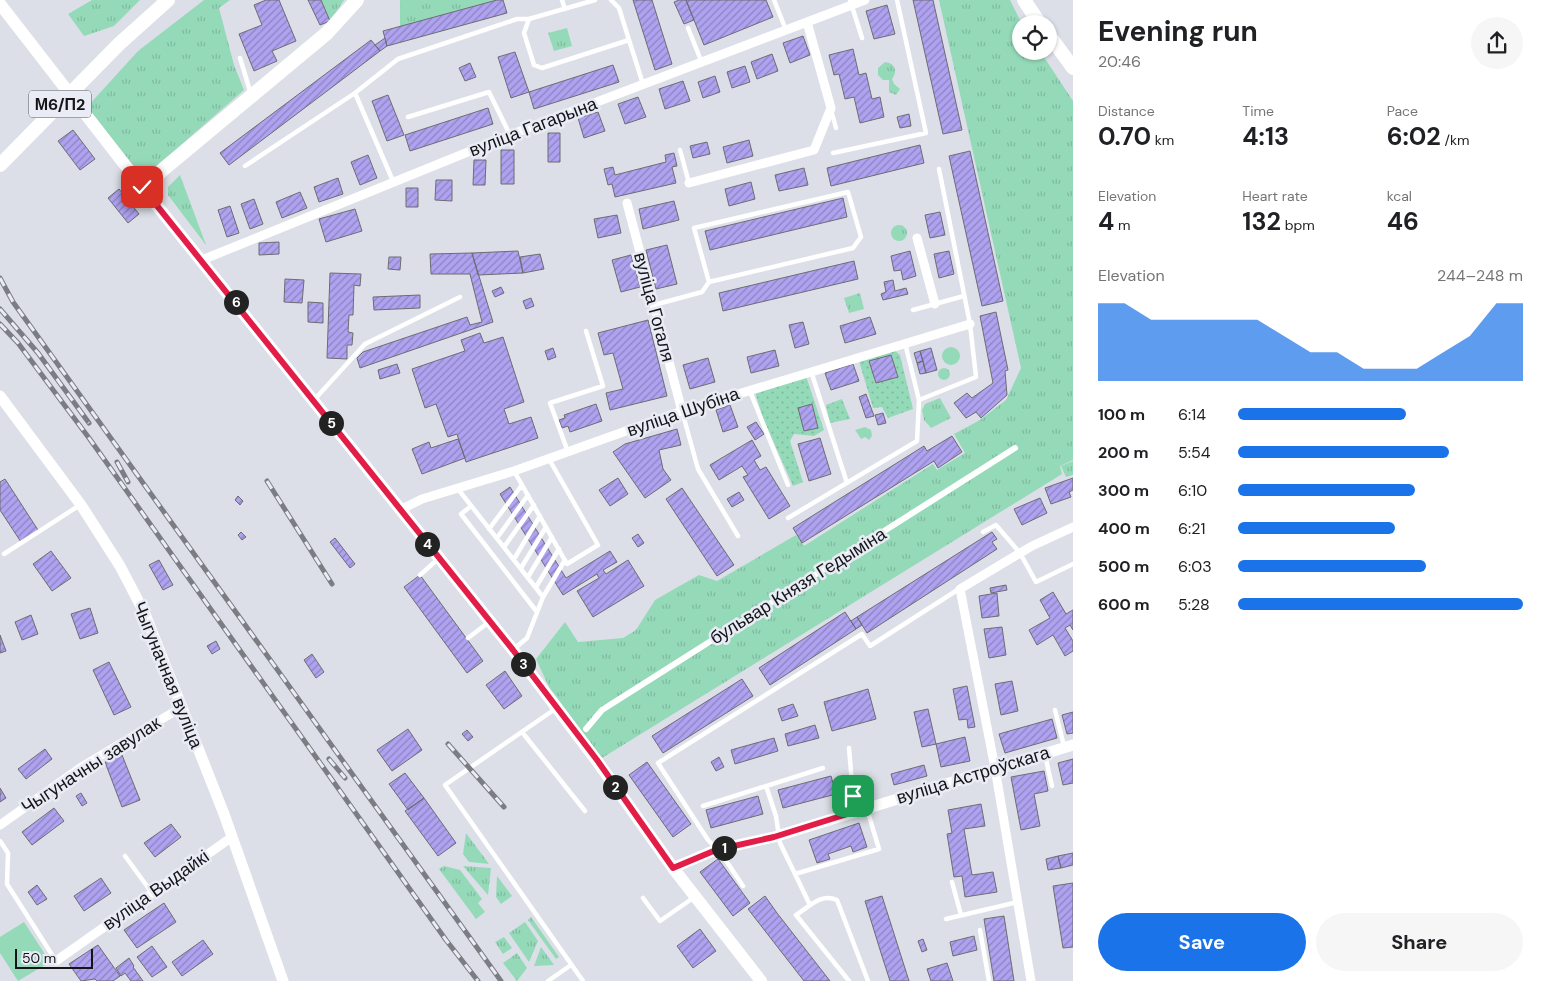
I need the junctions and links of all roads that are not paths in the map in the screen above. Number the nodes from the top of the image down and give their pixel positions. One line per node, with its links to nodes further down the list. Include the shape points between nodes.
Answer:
1 (168, 0): 35 (main road, М6/П2, via 119,44)
2 (348, 0): 14 (main road)
3 (357, 0): 14 (main road)
4 (562, 0): 13 (lane)
5 (595, 0): 13 (lane)
6 (612, 0): 21 (lane, via 619,8)
7 (774, 0): 19 (lane)
8 (865, 0): 11 (street, вуліца Гагарына)
9 (897, 0): 34 (lane, via 926,132)
10 (1024, 0): 15 (main road)
11 (851, 3): 17 (street, вуліца Гагарына); 20 (lane)
12 (0, 4): 40 (main road)
13 (565, 8): 16 (lane)
14 (344, 15): 28 (main road)
15 (1034, 15)
16 (529, 19): 21 (lane, via 524,33 534,65 542,68); 27 (lane, via 517,19 412,53 398,59)
17 (807, 22): 19 (street, вуліца Гагарына); 29 (street)
18 (688, 28): 24 (lane)
19 (786, 30): 24 (street, вуліца Гагарына)
20 (862, 38)
21 (629, 40): 26 (lane)
22 (1057, 46): 25 (main road)
23 (240, 58): 28 (lane)
24 (702, 63): 26 (street, вуліца Гагарына)
25 (1073, 68)
26 (643, 86): 32 (street, вуліца Гагарына)
27 (355, 93): 36 (lane); 38 (lane)
28 (252, 96): 40 (main road)
29 (831, 108): 31 (lane); 39 (street, via 814,150)
30 (408, 117): 32 (lane, via 489,92)
31 (836, 128)
32 (510, 135): 38 (street, вуліца Гагарына)
33 (680, 150): 39 (lane)
34 (833, 153)
35 (0, 165)
36 (245, 166)
37 (939, 169): 45 (lane)
38 (393, 181): 43 (street, вуліца Гагарына)
39 (689, 183)
40 (142, 187): 43 (main road)
41 (626, 203): 48 (street, вуліца Гогаля)
42 (917, 238): 47 (street)
43 (202, 260): 56 (main road)
44 (709, 282): 44 (lane, via 694,228 848,192 861,237 853,248); 48 (lane, via 702,292)
45 (964, 296): 47 (lane); 50 (lane)
46 (460, 297): 56 (lane, via 365,344)
47 (935, 304): 49 (lane)
48 (654, 305): 58 (street, вуліца Гогаля)
49 (913, 310)
50 (970, 324): 52 (street, вуліца Шубіна); 57 (lane, via 976,377)
51 (586, 331): 60 (lane, via 603,386 550,403)
52 (905, 343): 53 (street, вуліца Шубіна); 57 (lane)
53 (811, 371): 54 (street, вуліца Шубіна); 63 (lane)
54 (749, 389): 58 (street, вуліца Шубіна); 65 (lane)
55 (0, 396): 68 (street, Чыгуначная вуліца)
56 (312, 400): 71 (main road)
57 (918, 400): 63 (lane, via 917,442)
58 (682, 411): 60 (street, вуліца Шубіна); 78 (lane, via 698,469)
59 (1015, 448): 102 (street, бульвар Князя Гедыміна, via 602,710)
60 (568, 452): 61 (street, вуліца Шубіна)
61 (549, 459): 62 (street, вуліца Шубіна); 87 (lane, via 598,545 567,564)
62 (514, 471): 64 (lane); 66 (street, вуліца Шубіна)
63 (847, 484): 73 (lane)
64 (522, 485): 67 (lane); 76 (lane)
65 (788, 485)
66 (458, 489): 70 (lane); 71 (street, вуліца Шубіна, via 422,499)
67 (528, 495): 69 (lane); 79 (lane)
68 (81, 504): 84 (lane); 99 (street, Чыгуначная вуліца, via 120,566 145,614)
69 (534, 505): 72 (lane); 81 (lane)
70 (470, 506): 76 (lane); 95 (lane, via 461,514)
71 (400, 510): 85 (main road)
72 (540, 516): 74 (lane); 86 (lane)
73 (788, 518)
74 (546, 527): 80 (lane); 89 (lane)
75 (1073, 527): 83 (street)
76 (490, 529): 79 (lane)
77 (983, 532): 83 (lane, via 996,525)
78 (738, 536)
79 (497, 538): 81 (lane)
80 (552, 538): 82 (lane); 91 (lane)
81 (504, 547): 86 (lane)
82 (559, 549): 87 (lane); 92 (lane)
83 (1020, 553): 88 (lane, via 1036,582); 93 (street)
84 (4, 554)
85 (439, 558): 90 (lane); 96 (main road)
86 (514, 559): 89 (lane)
87 (564, 560): 94 (lane)
88 (1073, 564)
89 (521, 568): 91 (lane)
90 (420, 575)
91 (528, 577): 92 (lane)
92 (536, 587): 94 (lane)
93 (960, 589): 108 (street); 118 (lane, via 870,646 862,634 658,764)
94 (544, 596): 95 (lane)
95 (537, 612): 98 (lane, via 527,638)
96 (490, 622): 97 (lane); 98 (main road)
97 (468, 638)
98 (513, 650): 100 (main road)
99 (182, 707): 114 (street, Чыгуначны завулак, via 83,766); 116 (street, Чыгуначная вуліца)
100 (556, 708): 103 (lane); 120 (main road)
101 (1055, 710): 104 (lane)
102 (586, 729)
103 (522, 732): 113 (lane); 133 (lane, via 445,785)
104 (1069, 746): 106 (street, вуліца Астроўскага)
105 (849, 748): 112 (lane, via 853,796)
106 (1044, 754): 108 (street, вуліца Астроўскага); 110 (lane)
107 (823, 768): 109 (lane)
108 (996, 768): 112 (street, вуліца Астроўскага); 127 (street)
109 (766, 786): 111 (lane); 115 (lane)
110 (1052, 786)
111 (703, 806)
112 (862, 809): 115 (street, вуліца Астроўскага); 121 (lane, via 878,849)
113 (585, 811)
114 (0, 825)
115 (780, 835): 118 (street, вуліца Астроўскага); 121 (lane, via 780,843)
116 (232, 837): 124 (street, вуліца Выдайкі); 134 (street, Чыгуначная вуліца)
117 (0, 841): 132 (lane, via 8,853 7,884)
118 (716, 850): 120 (street, вуліца Астроўскага); 123 (lane)
119 (125, 856): 124 (lane)
120 (673, 868): 125 (main road)
121 (795, 874): 128 (lane)
122 (952, 882): 129 (lane)
123 (743, 886)
124 (152, 894): 132 (street, вуліца Выдайкі)
125 (696, 896): 126 (lane, via 660,921); 137 (main road)
126 (643, 898)
127 (1018, 902): 129 (lane); 141 (street)
128 (810, 905): 138 (lane, via 796,915); 139 (lane, via 820,898 838,900)
129 (960, 915): 130 (lane)
130 (946, 918)
131 (980, 930): 140 (lane)
132 (56, 961)
133 (571, 965): 135 (lane); 136 (lane)
134 (283, 981)
135 (548, 981)
136 (583, 981)
137 (761, 981)
138 (849, 981)
139 (868, 981)
140 (989, 981)
141 (1031, 981)

